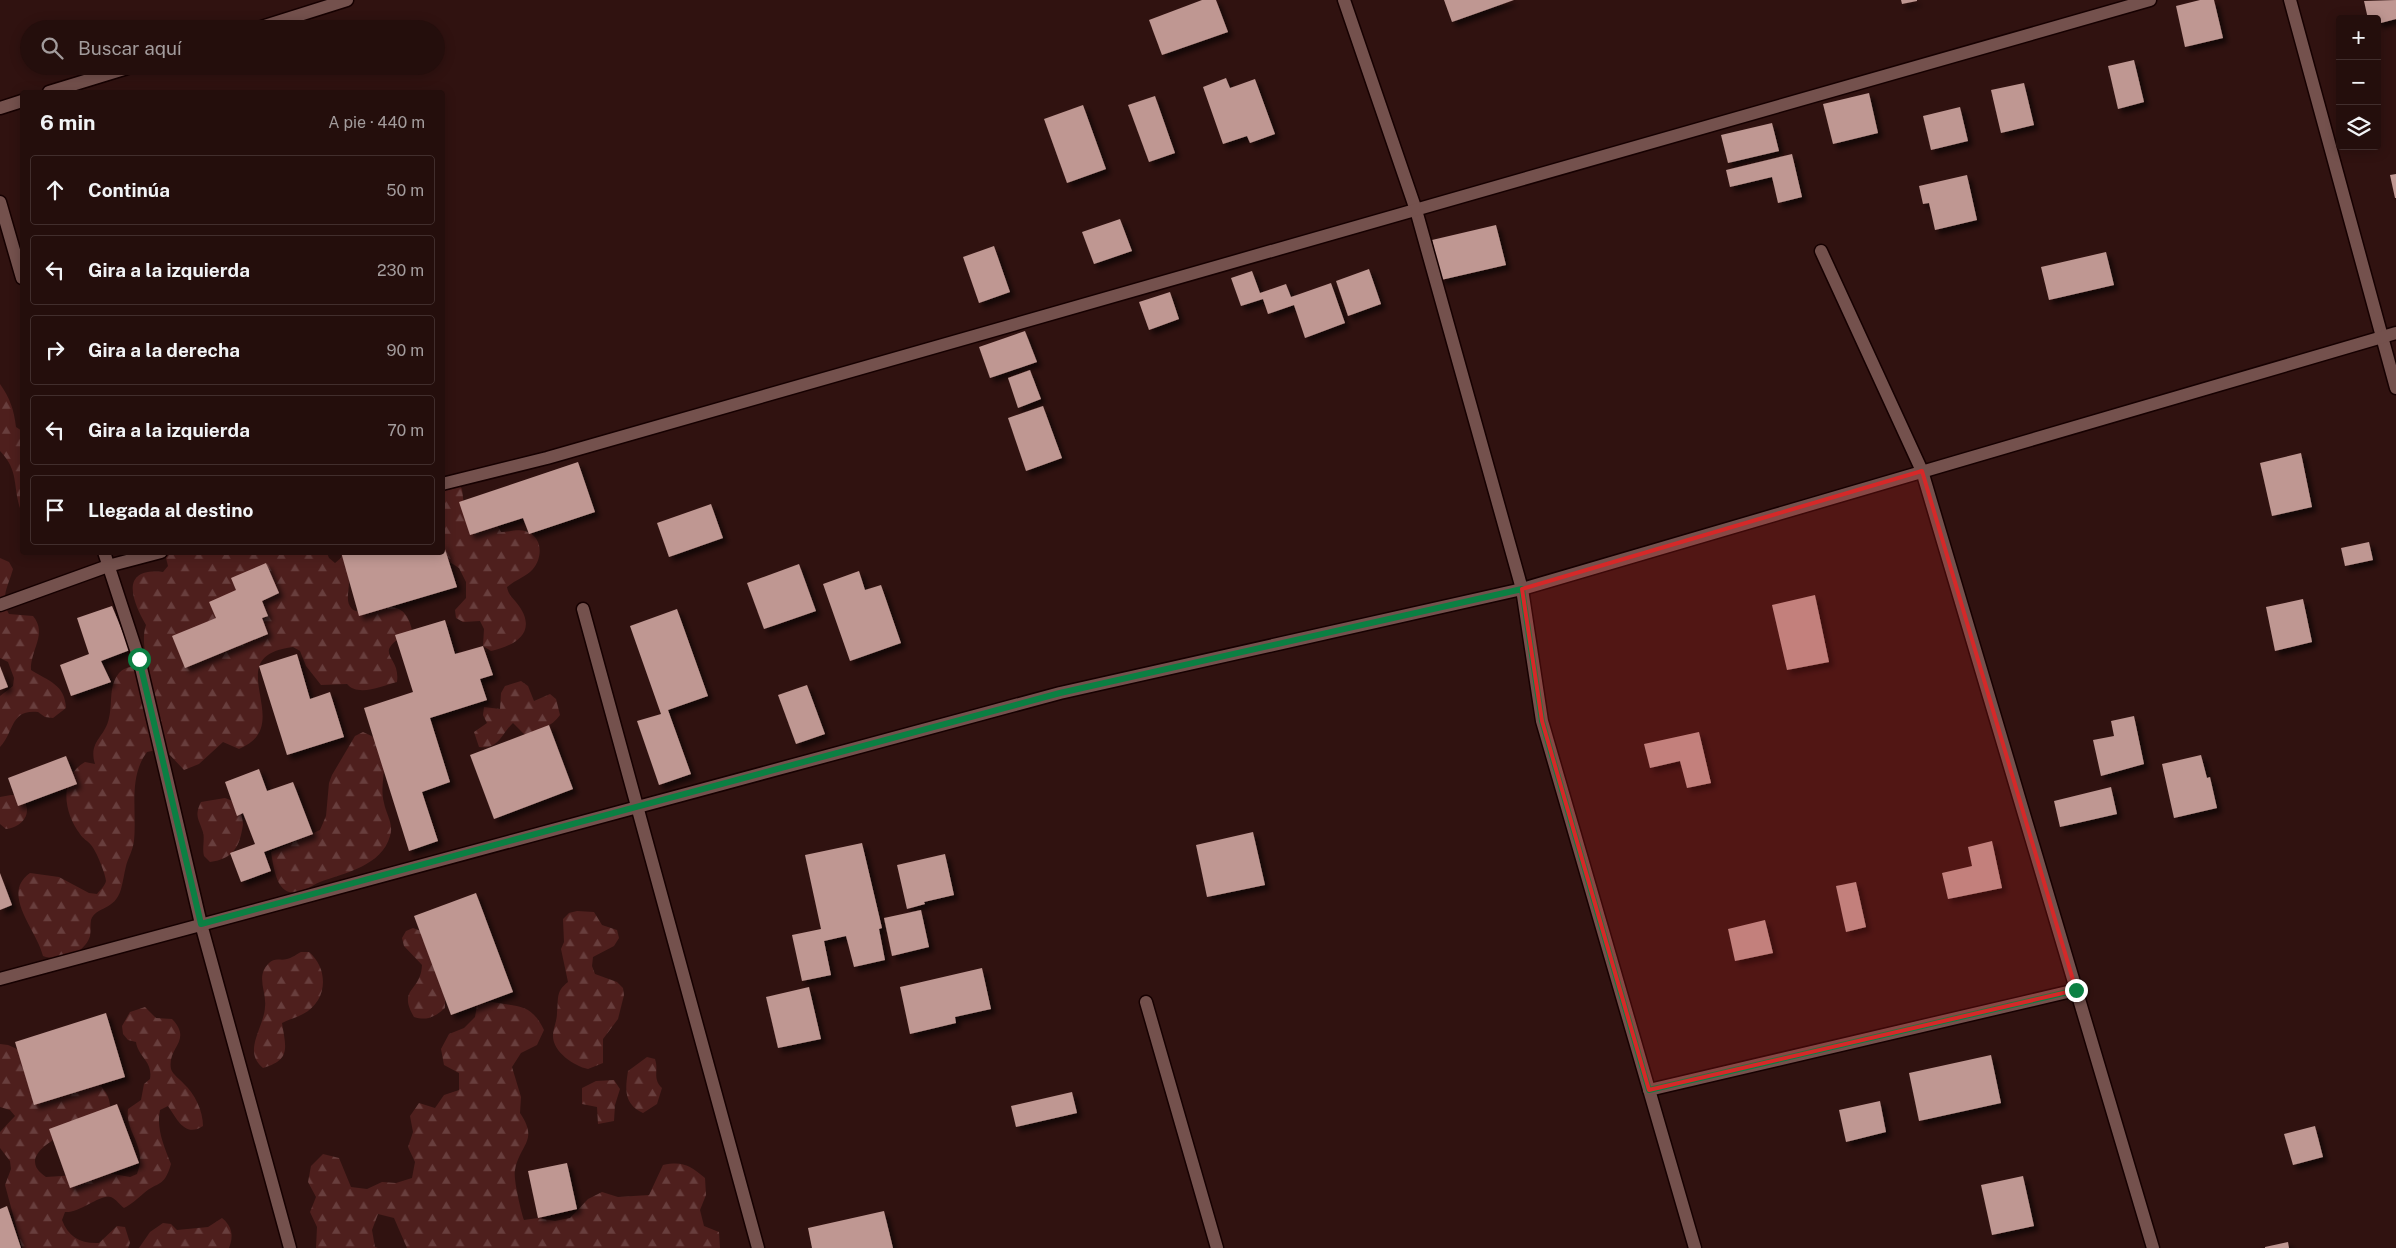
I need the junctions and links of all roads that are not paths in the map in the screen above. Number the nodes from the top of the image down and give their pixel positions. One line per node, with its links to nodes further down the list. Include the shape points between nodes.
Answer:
1 (347, 0): 5 (street)
2 (1344, 0): 11 (street)
3 (2150, 0): 11 (street)
4 (2290, 0): 15 (street)
5 (284, 20)
6 (105, 75): 7 (street)
7 (56, 90)
8 (20, 102): 9 (street)
9 (0, 108)
10 (0, 202): 13 (street)
11 (1416, 210): 18 (street, via 547,458); 22 (street)
12 (1821, 251): 17 (street)
13 (20, 271)
14 (2396, 333): 15 (street)
15 (2382, 337): 16 (street); 17 (street)
16 (2396, 388)
17 (1922, 471): 22 (street); 28 (street)
18 (445, 483)
19 (105, 555): 21 (street)
20 (150, 555): 21 (street)
21 (108, 566): 23 (street); 26 (street, via 139,659)
22 (1522, 589): 25 (street, via 1060,693); 30 (street, via 1542,721)
23 (0, 605)
24 (583, 610): 25 (street)
25 (639, 807): 26 (street); 32 (street)
26 (201, 924): 27 (street); 31 (street)
27 (0, 979)
28 (2076, 990): 30 (street); 35 (street)
29 (1146, 1002): 33 (street)
30 (1649, 1090): 34 (street)
31 (290, 1248)
32 (758, 1248)
33 (1217, 1248)
34 (1695, 1248)
35 (2153, 1248)

